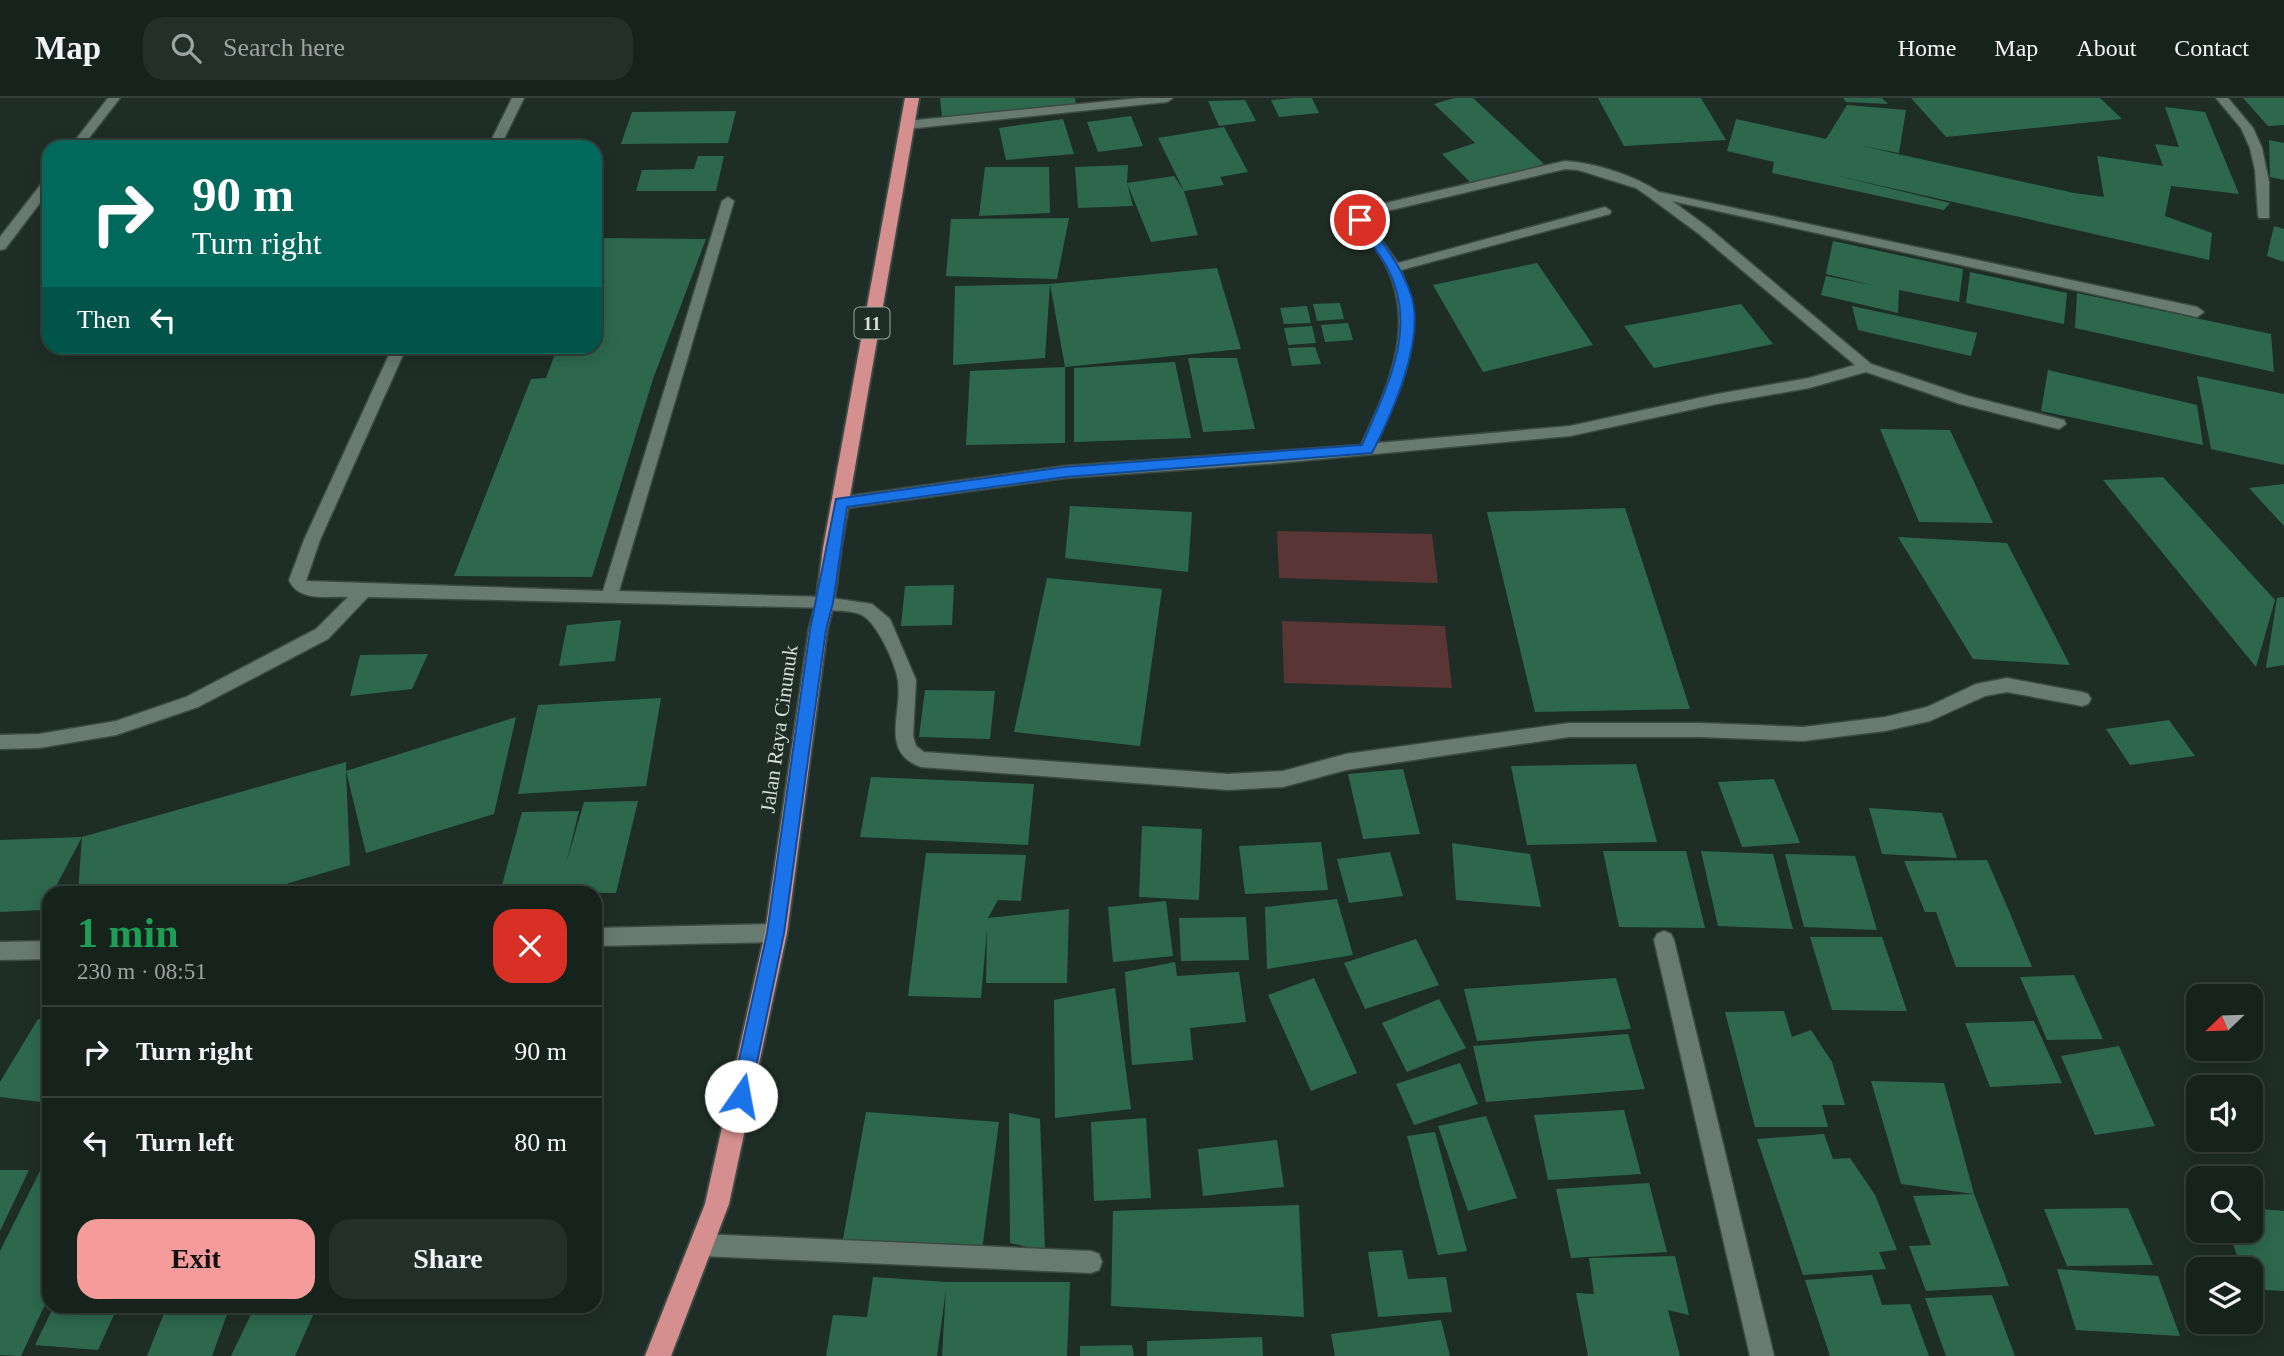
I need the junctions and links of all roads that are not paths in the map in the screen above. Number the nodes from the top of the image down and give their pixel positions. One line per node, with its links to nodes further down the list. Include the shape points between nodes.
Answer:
1 (114, 98): 7 (street)
2 (518, 98): 8 (street)
3 (912, 98): 6 (highway, Jalan Raya Cinunuk / 11)
4 (1167, 98): 6 (street)
5 (2222, 98): 13 (street, via 2247,128 2259,157)
6 (907, 125): 21 (highway, Jalan Raya Cinunuk / 11)
7 (81, 140)
8 (497, 140)
9 (42, 191): 14 (street)
10 (1654, 194): 15 (street, via 1640,185 1565,165 1365,212 1360,220); 16 (street); 18 (street)
11 (728, 201): 23 (street)
12 (1605, 211): 15 (street)
13 (2264, 215)
14 (0, 246)
15 (1394, 268): 20 (street, via 1406,297 1405,348)
16 (2197, 312)
17 (396, 354): 22 (street, via 297,580 305,589)
18 (1866, 367): 19 (street, via 1965,400); 20 (street, via 1809,383 1570,431)
19 (2059, 424)
20 (1367, 449): 21 (street, via 1065,472)
21 (841, 503): 24 (highway, Jalan Raya Cinunuk / 11)
22 (364, 591): 23 (street); 26 (street, via 322,634 192,702 116,728)
23 (609, 598): 24 (street)
24 (825, 603): 25 (street, via 866,609 884,624 907,680 904,736 908,750 920,759 1228,782 1283,779 1346,762 1569,730 1803,734 1885,724 1930,714 1982,690 2007,685); 27 (highway, Jalan Raya Cinunuk / 11)
25 (2082, 699)
26 (0, 743)
27 (776, 933): 28 (street); 32 (highway, Jalan Raya Cinunuk / 11, via 717,1204)
28 (602, 937)
29 (1664, 940): 35 (street)
30 (42, 950): 31 (street)
31 (0, 951)
32 (702, 1245): 33 (street); 34 (highway, Jalan Raya Cinunuk / 11)
33 (1091, 1262)
34 (658, 1356)
35 (1762, 1356)

